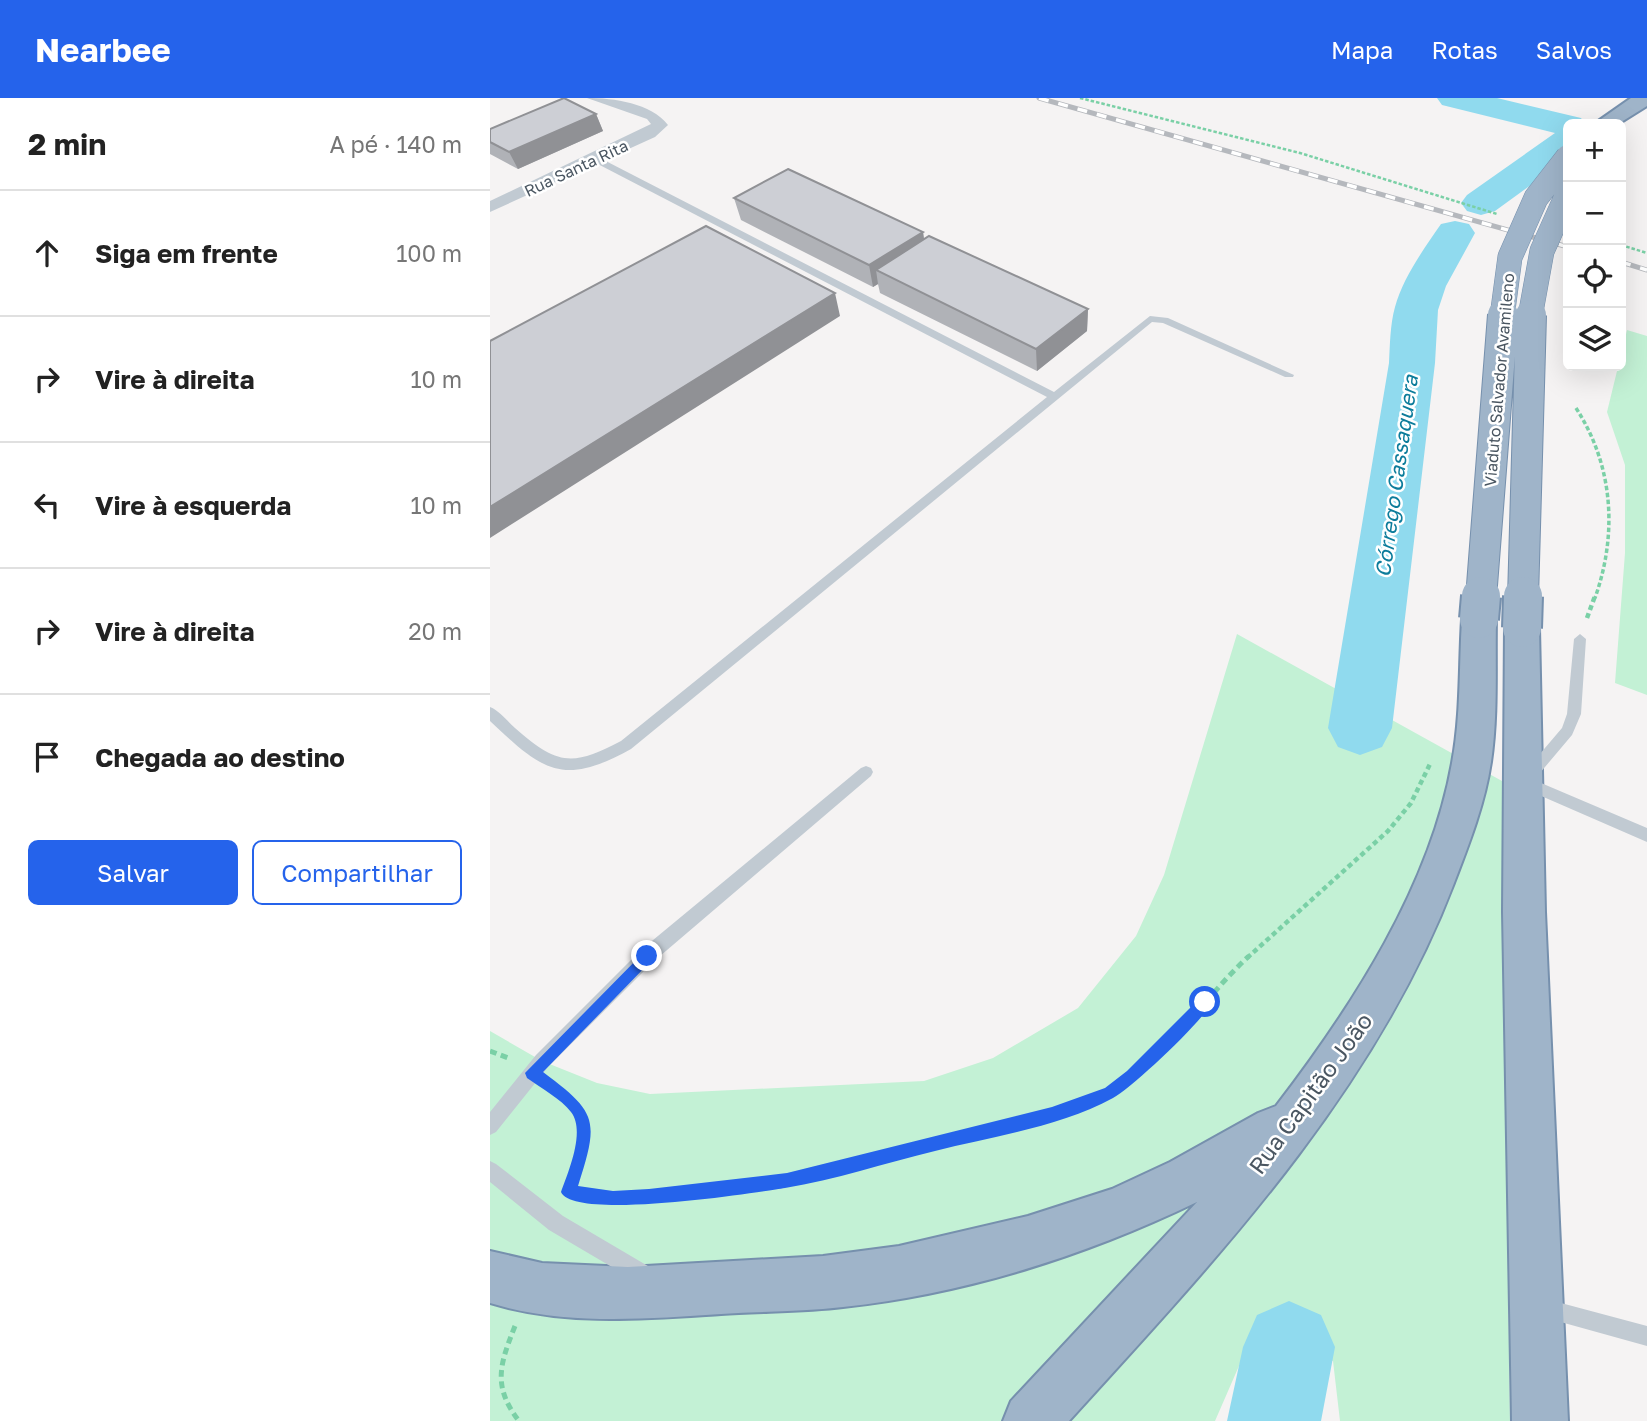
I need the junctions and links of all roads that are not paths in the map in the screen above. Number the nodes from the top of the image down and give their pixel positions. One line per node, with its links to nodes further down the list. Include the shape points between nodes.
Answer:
1 (596, 98): 6 (street, Rua Santa Rita, via 652,117 660,125)
2 (1645, 98): 4 (highway)
3 (1647, 117): 5 (highway)
4 (1612, 119)
5 (1626, 131)
6 (595, 159): 9 (street, Rua Santa Rita); 11 (lane)
7 (1563, 163): 12 (highway, Viaduto Salvador Avamileno, bridge, via 1536,198 1510,257 1501,329)
8 (1563, 204): 12 (highway, Viaduto Salvador Avamileno, bridge, via 1540,265 1528,335)
9 (490, 207)
10 (1289, 375): 11 (lane, via 1157,318 1144,323)
11 (1053, 396): 14 (lane, via 626,745 604,758 560,766 537,755)
12 (1500, 623): 16 (highway); 18 (highway, Rua Capitão João, via 1472,761 1441,868 1411,942 1354,1040)
13 (1580, 639): 16 (lane, via 1571,723)
14 (490, 713)
15 (866, 772): 19 (lane, via 647,956 532,1073)
16 (1523, 782): 17 (lane); 23 (highway)
17 (1647, 835)
18 (1296, 1119): 22 (highway, via 1161,1192 1086,1223 968,1256 858,1279); 25 (highway, Rua Capitão João, via 1194,1245)
19 (490, 1126)
20 (490, 1170): 22 (lane, via 556,1223)
21 (490, 1277): 22 (highway, via 582,1292)
22 (671, 1291)
23 (1538, 1307): 24 (lane); 26 (highway)
24 (1647, 1336)
25 (1031, 1421)
26 (1541, 1421)

